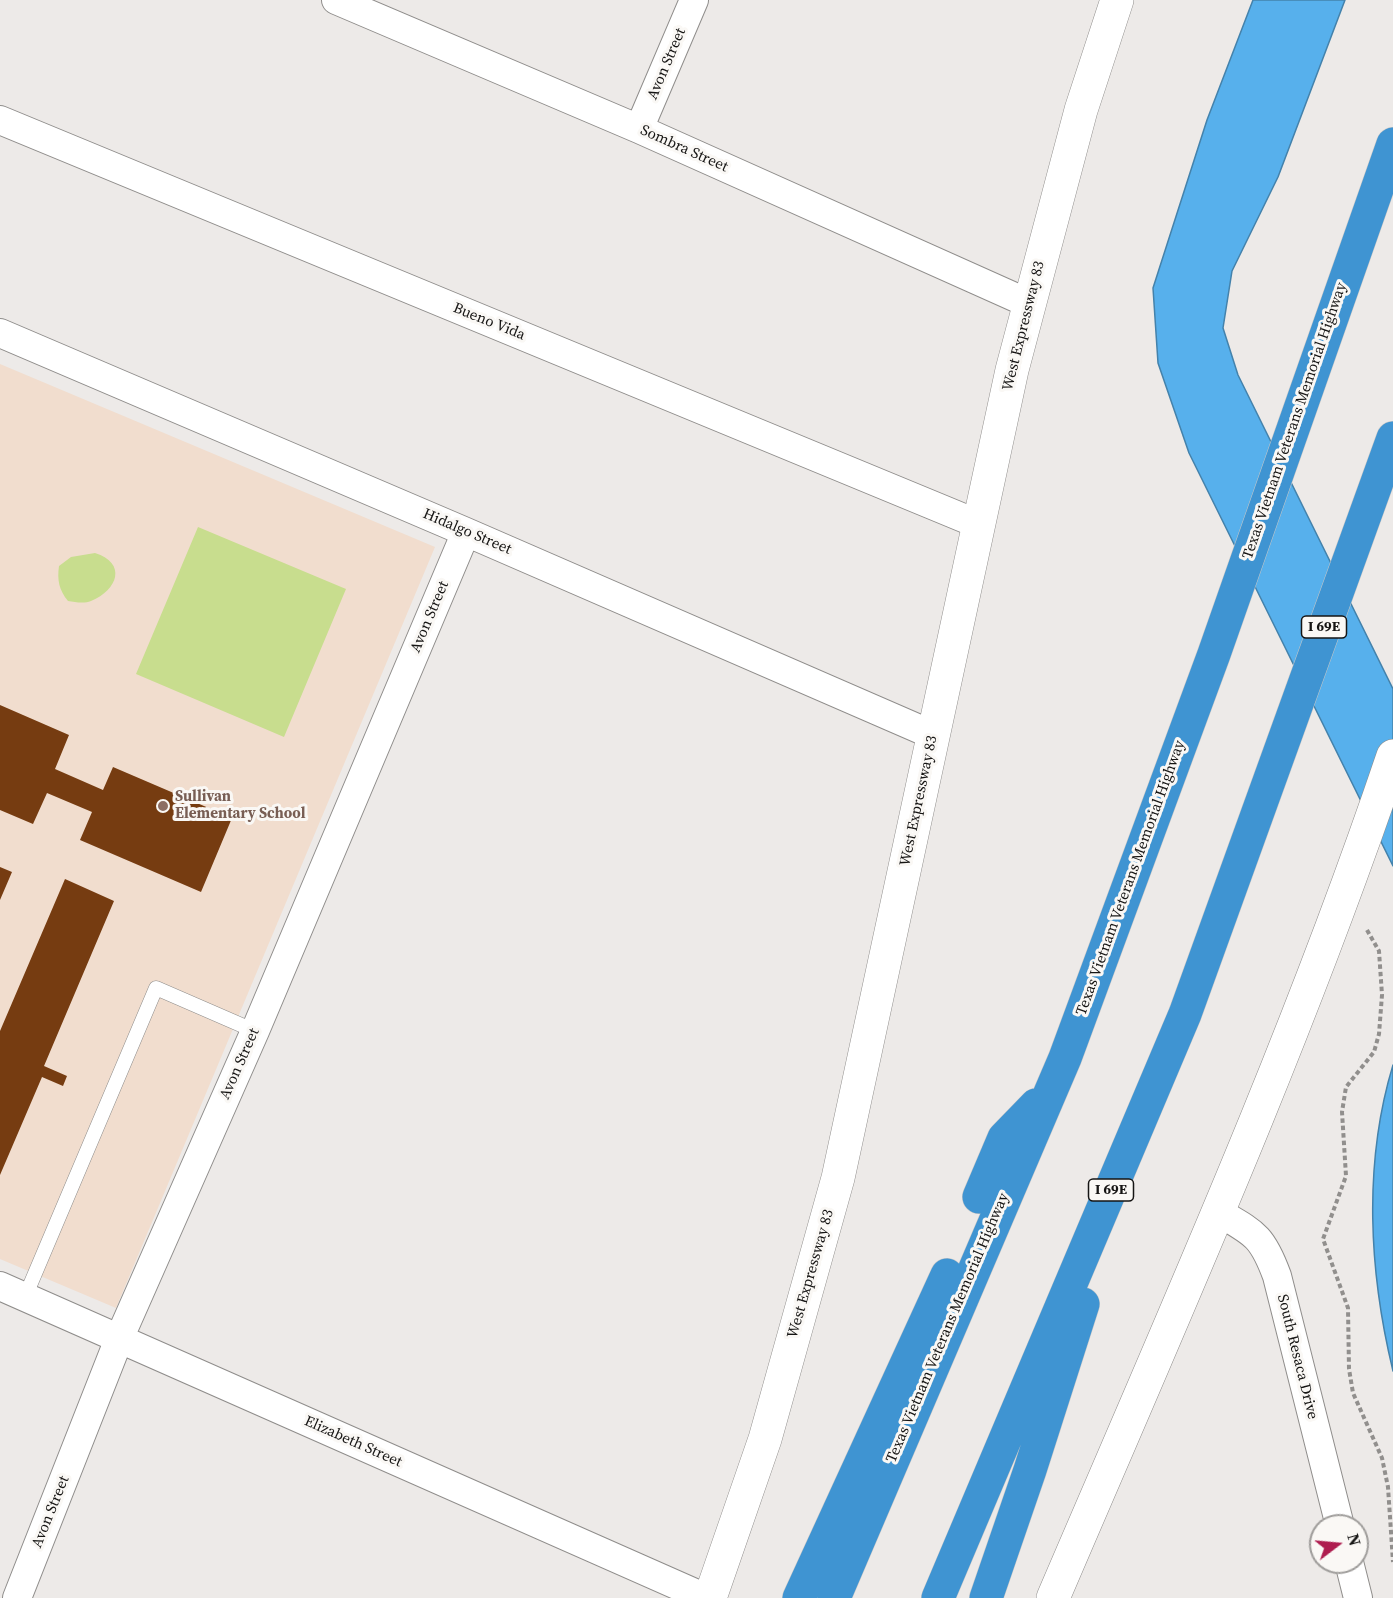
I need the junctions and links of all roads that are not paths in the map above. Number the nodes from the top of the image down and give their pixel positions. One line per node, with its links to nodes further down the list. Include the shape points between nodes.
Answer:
1 (336, 0): 5 (street, Sombra Street)
2 (694, 0): 5 (street, Avon Street)
3 (1117, 0): 7 (main road, West Expressway 83, via 1081,110)
4 (0, 120): 10 (street, Bueno Vida)
5 (639, 129): 7 (street, Sombra Street)
6 (1393, 144): 15 (highway, Texas Vietnam Veterans Memorial Highway, via 1214,654 1065,1058)
7 (1030, 304): 10 (main road, West Expressway 83)
8 (0, 333): 11 (street, Hidalgo Street)
9 (1393, 438): 16 (highway, I 69E, via 1185,1014)
10 (978, 524): 12 (main road, West Expressway 83)
11 (466, 532): 12 (street, Hidalgo Street); 14 (street, Avon Street)
12 (933, 735): 23 (main road, West Expressway 83, via 838,1178 765,1439)
13 (1393, 756): 17 (main road, via 1347,893)
14 (255, 1031): 18 (lane, via 156,988); 19 (street, Avon Street)
15 (1048, 1093): 24 (highway, via 1004,1138 940,1292); 25 (highway, Texas Vietnam Veterans Memorial Highway)
16 (1145, 1110): 26 (highway, I 69E); 27 (highway)
17 (1218, 1212): 20 (street, South Resaca Drive, via 1256,1234 1267,1249); 28 (main road)
18 (13, 1292): 19 (street, Elizabeth Street)
19 (119, 1339): 22 (street, Avon Street); 23 (street, Elizabeth Street)
20 (1337, 1514)
21 (1352, 1574): 29 (street)
22 (17, 1598)
23 (708, 1598)
24 (799, 1598)
25 (834, 1598)
26 (938, 1598)
27 (986, 1598)
28 (1053, 1598)
29 (1358, 1598)

